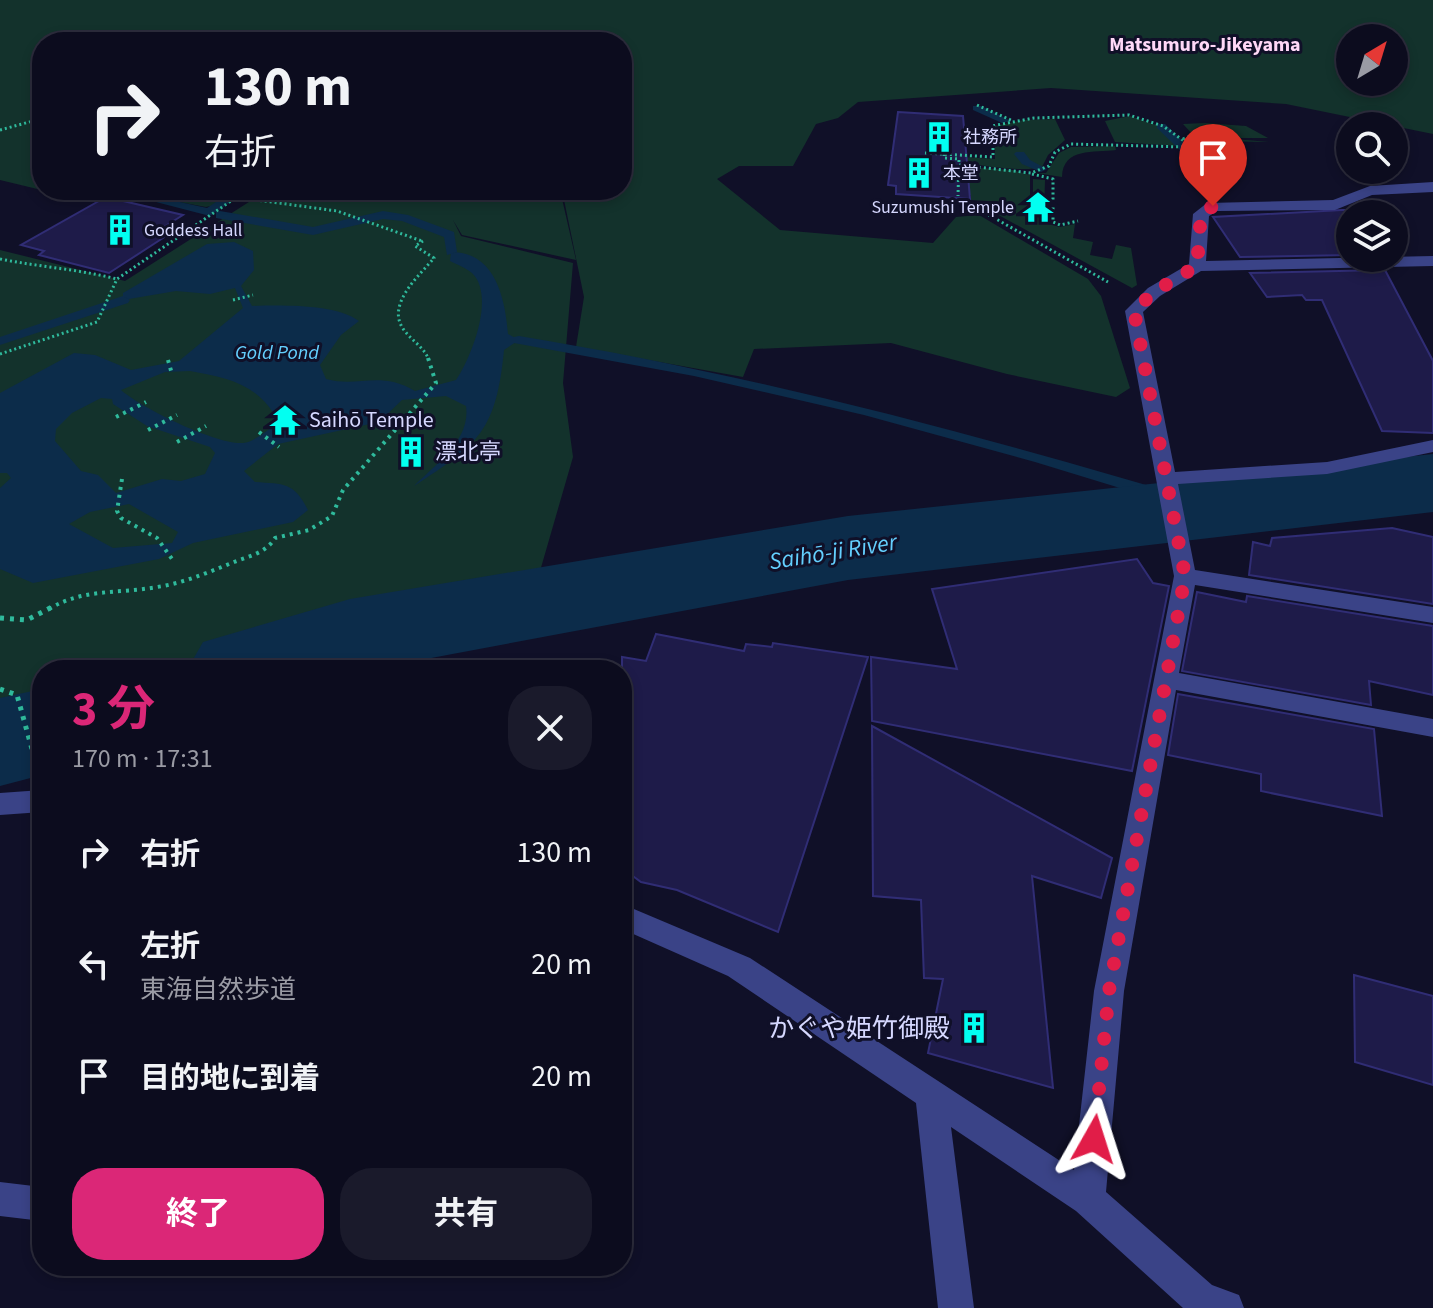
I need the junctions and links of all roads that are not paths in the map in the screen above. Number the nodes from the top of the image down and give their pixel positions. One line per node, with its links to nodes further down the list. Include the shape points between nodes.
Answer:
1 (1433, 187): 3 (street, via 1370,191 1335,205 1213,206 1201,214)
2 (1433, 261): 3 (street)
3 (1197, 266): 5 (street, via 1134,311)
4 (1433, 446): 5 (street, via 1327,468)
5 (1165, 479): 6 (street)
6 (1185, 576): 7 (street); 8 (street)
7 (1433, 615)
8 (1165, 679): 9 (street); 15 (street, via 1109,991)
9 (1433, 728)
10 (32, 802): 11 (street)
11 (0, 804)
12 (632, 920): 13 (street, via 739,967)
13 (931, 1097): 15 (street); 17 (street)
14 (0, 1199): 16 (street)
15 (1088, 1199): 18 (street, via 1201,1300)
16 (32, 1203)
17 (956, 1308)
18 (1226, 1308)

